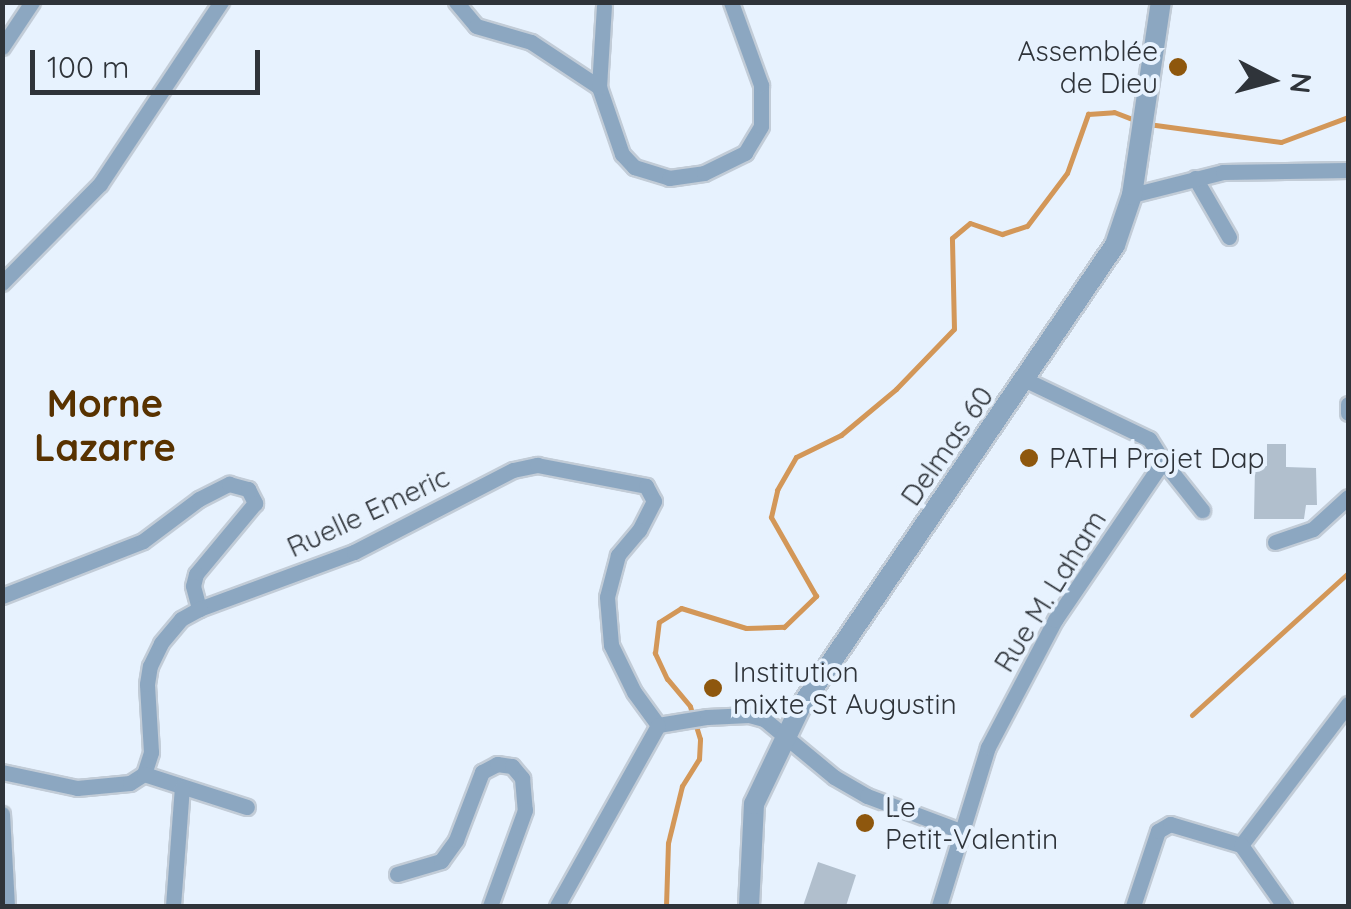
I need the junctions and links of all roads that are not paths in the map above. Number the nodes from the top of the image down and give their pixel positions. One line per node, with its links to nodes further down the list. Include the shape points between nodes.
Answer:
1 (32, 2): 7 (street)
2 (221, 2): 13 (street, via 100,184)
3 (456, 2): 8 (street, via 476,26 531,42)
4 (732, 2): 8 (street, via 763,107 745,153 686,177 650,175 622,154)
5 (1161, 2): 11 (street, Delmas 60)
6 (604, 6): 8 (street)
7 (2, 48)
8 (599, 87)
9 (1348, 170): 10 (street)
10 (1195, 178): 11 (street); 12 (street)
11 (1132, 195): 14 (street, Delmas 60, via 1115,245)
12 (1228, 237)
13 (2, 283)
14 (1026, 380): 17 (street, via 1149,439); 25 (street, Delmas 60, via 836,652)
15 (1348, 404): 16 (street)
16 (1348, 414)
17 (1163, 462): 19 (street); 31 (street, Rue M. Laham, via 1055,620 988,746)
18 (1348, 497): 20 (street, via 1313,530)
19 (1202, 510)
20 (1275, 542)
21 (2, 596): 22 (street, Ruelle Emeric, via 143,541 230,484 248,489 254,503 196,574)
22 (199, 609): 24 (street, Ruelle Emeric, via 354,552 513,470 537,465 646,486 654,501 618,555 607,598 611,645); 27 (street, via 181,619 150,666 151,752)
23 (1347, 710): 32 (street)
24 (658, 725): 25 (street, via 748,715); 37 (street)
25 (786, 736): 31 (street, via 866,796); 38 (street, Delmas 60, via 754,804)
26 (2, 772): 27 (street, via 77,788)
27 (144, 774): 28 (street)
28 (182, 787): 29 (street); 35 (street)
29 (247, 807)
30 (2, 814): 34 (street)
31 (960, 831): 39 (street, Rue M. Laham)
32 (1241, 845): 40 (street, via 1163,826); 41 (street)
33 (398, 874): 36 (street, via 441,861 482,772 496,764 512,766 522,778 525,810)
34 (8, 906)
35 (173, 906)
36 (490, 906)
37 (558, 906)
38 (749, 906)
39 (939, 906)
40 (1132, 906)
41 (1284, 906)

